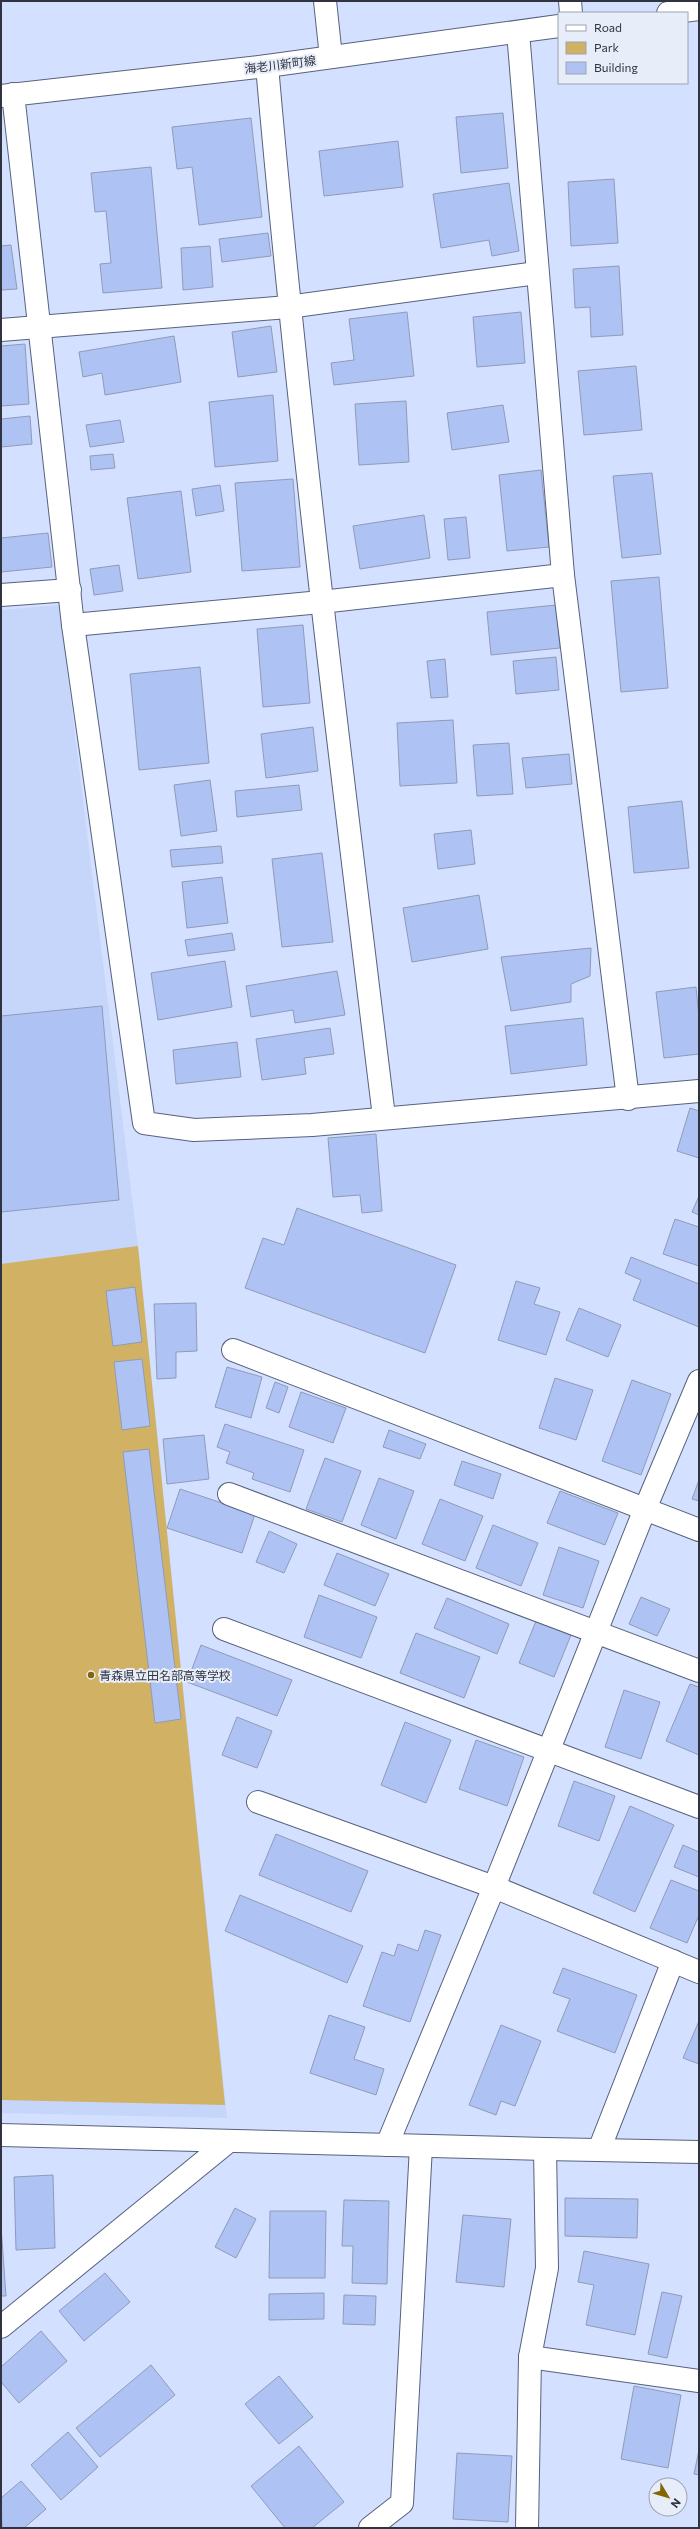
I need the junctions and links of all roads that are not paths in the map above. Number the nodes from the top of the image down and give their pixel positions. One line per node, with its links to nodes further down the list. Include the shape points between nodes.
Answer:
1 (325, 1): 8 (street)
2 (570, 1): 4 (street)
3 (699, 9): 5 (street)
4 (572, 12)
5 (676, 12)
6 (558, 26): 7 (street, 海老川新町線)
7 (518, 32): 8 (street, 海老川新町線); 11 (street)
8 (331, 57): 9 (street, 海老川新町線)
9 (267, 66): 10 (street, 海老川新町線); 12 (street)
10 (7, 95): 13 (street)
11 (537, 273): 12 (street); 15 (street)
12 (288, 307): 13 (street); 18 (street)
13 (40, 326): 14 (street); 16 (street)
14 (1, 330)
15 (563, 575): 18 (street); 21 (street)
16 (70, 590): 17 (street); 19 (street)
17 (1, 595)
18 (321, 602): 19 (street); 22 (street)
19 (73, 626): 22 (street, via 144,1123 194,1130 312,1124)
20 (699, 1090): 21 (street)
21 (628, 1098): 22 (street)
22 (384, 1117)
23 (233, 1350): 26 (street)
24 (699, 1381): 26 (street)
25 (229, 1494): 29 (street)
26 (645, 1509): 27 (street); 29 (street)
27 (699, 1530)
28 (224, 1629): 31 (street)
29 (596, 1631): 30 (street); 31 (street)
30 (699, 1671)
31 (548, 1752): 33 (street); 34 (street)
32 (258, 1802): 34 (street)
33 (699, 1807)
34 (494, 1887): 35 (street); 39 (street)
35 (673, 1961): 36 (street); 42 (street)
36 (699, 1972)
37 (1, 2134): 38 (street)
38 (229, 2141): 39 (street); 44 (street)
39 (387, 2146): 40 (street)
40 (421, 2146): 41 (street); 47 (street, via 402,2503)
41 (545, 2148): 42 (street); 45 (street, via 547,2268)
42 (599, 2150): 43 (street)
43 (699, 2152)
44 (1, 2326)
45 (530, 2357): 46 (street); 48 (street)
46 (699, 2381)
47 (370, 2528)
48 (527, 2528)

